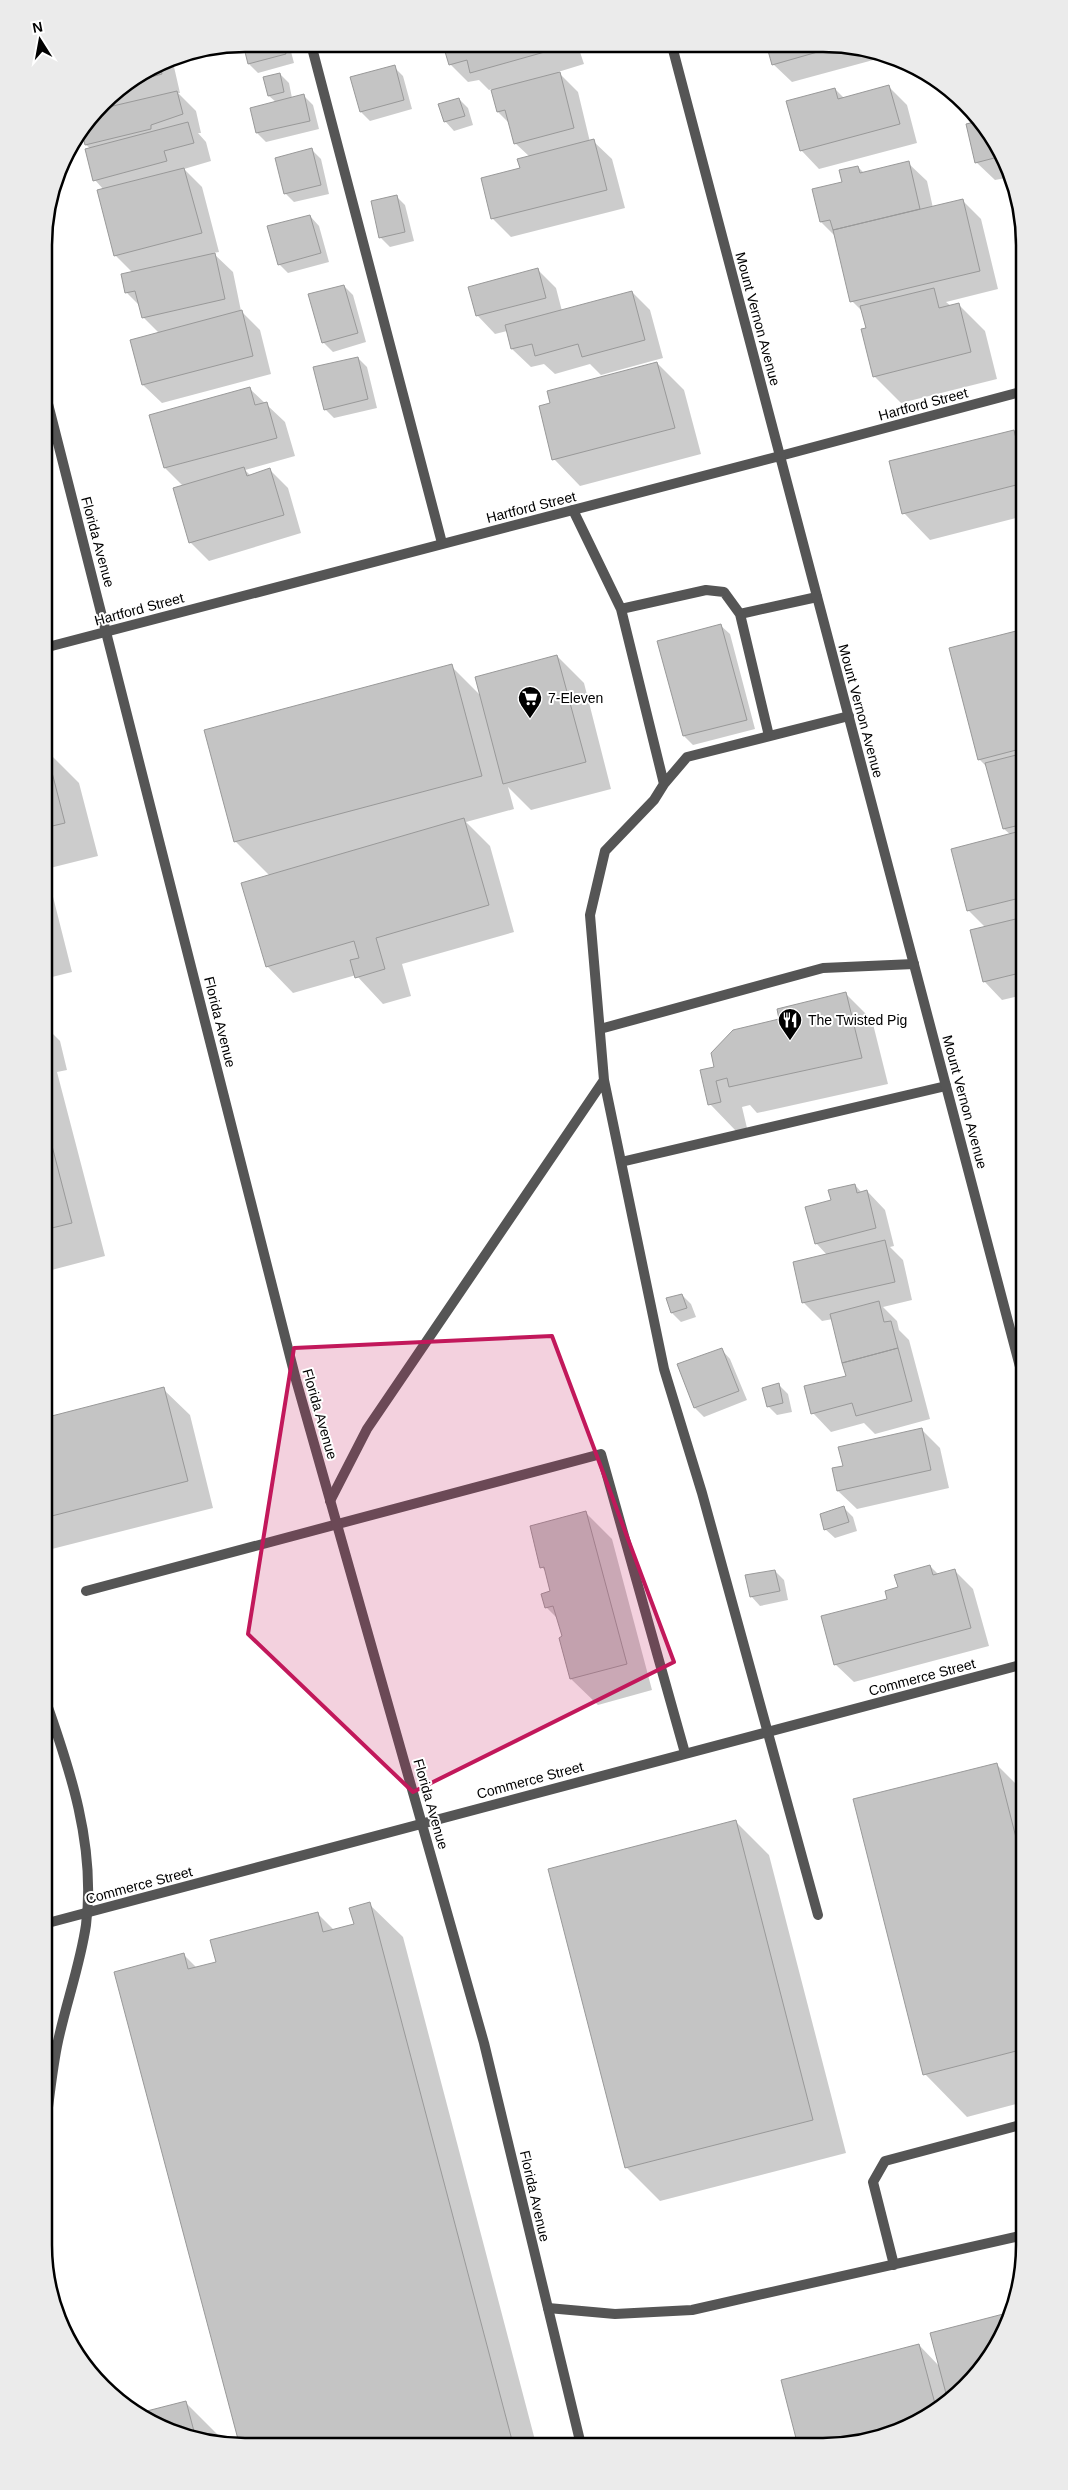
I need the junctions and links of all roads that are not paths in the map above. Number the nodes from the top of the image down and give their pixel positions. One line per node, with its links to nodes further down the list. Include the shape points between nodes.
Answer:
1 (313, 52): 7 (street)
2 (674, 52): 5 (street, Mount Vernon Avenue)
3 (1016, 393): 5 (street, Hartford Street)
4 (52, 419): 11 (street, Florida Avenue)
5 (780, 456): 6 (street, Hartford Street); 8 (street, Mount Vernon Avenue)
6 (573, 510): 7 (street, Hartford Street); 9 (street)
7 (442, 544): 11 (street, Hartford Street)
8 (817, 597): 10 (street); 13 (street, Mount Vernon Avenue)
9 (621, 609): 10 (street, via 706,590 724,592); 15 (street)
10 (740, 614): 14 (street)
11 (107, 631): 12 (street, Hartford Street); 22 (street, Florida Avenue, via 296,1380)
12 (52, 646)
13 (849, 716): 14 (street); 16 (street, Mount Vernon Avenue)
14 (769, 736): 15 (street, via 687,758)
15 (664, 784): 17 (street, via 654,800 605,851 595,887 590,914)
16 (914, 964): 17 (street, via 823,968); 19 (street, Mount Vernon Avenue)
17 (600, 1029): 18 (street)
18 (604, 1080): 20 (street); 22 (street, via 367,1429)
19 (946, 1086): 20 (street); 21 (street, Mount Vernon Avenue)
20 (621, 1162): 27 (street, via 664,1369 702,1493)
21 (1016, 1352)
22 (330, 1501): 23 (street, Florida Avenue)
23 (337, 1523): 24 (street); 28 (street, via 601,1454); 29 (street, Florida Avenue)
24 (86, 1591)
25 (1016, 1666): 27 (street, Commerce Street)
26 (52, 1719): 30 (street, via 70,1770 82,1821)
27 (766, 1732): 28 (street, Commerce Street); 31 (street)
28 (685, 1754): 29 (street, Commerce Street)
29 (422, 1823): 30 (street, Commerce Street); 37 (street, Florida Avenue, via 484,2043)
30 (87, 1913): 32 (street, Commerce Street); 33 (street)
31 (818, 1914)
32 (52, 1922)
33 (52, 2083)
34 (1016, 2126): 36 (street, via 885,2161 874,2182)
35 (1016, 2237): 36 (street)
36 (894, 2265): 37 (street, via 692,2310 615,2314)
37 (548, 2308): 38 (street, Florida Avenue)
38 (579, 2438)

